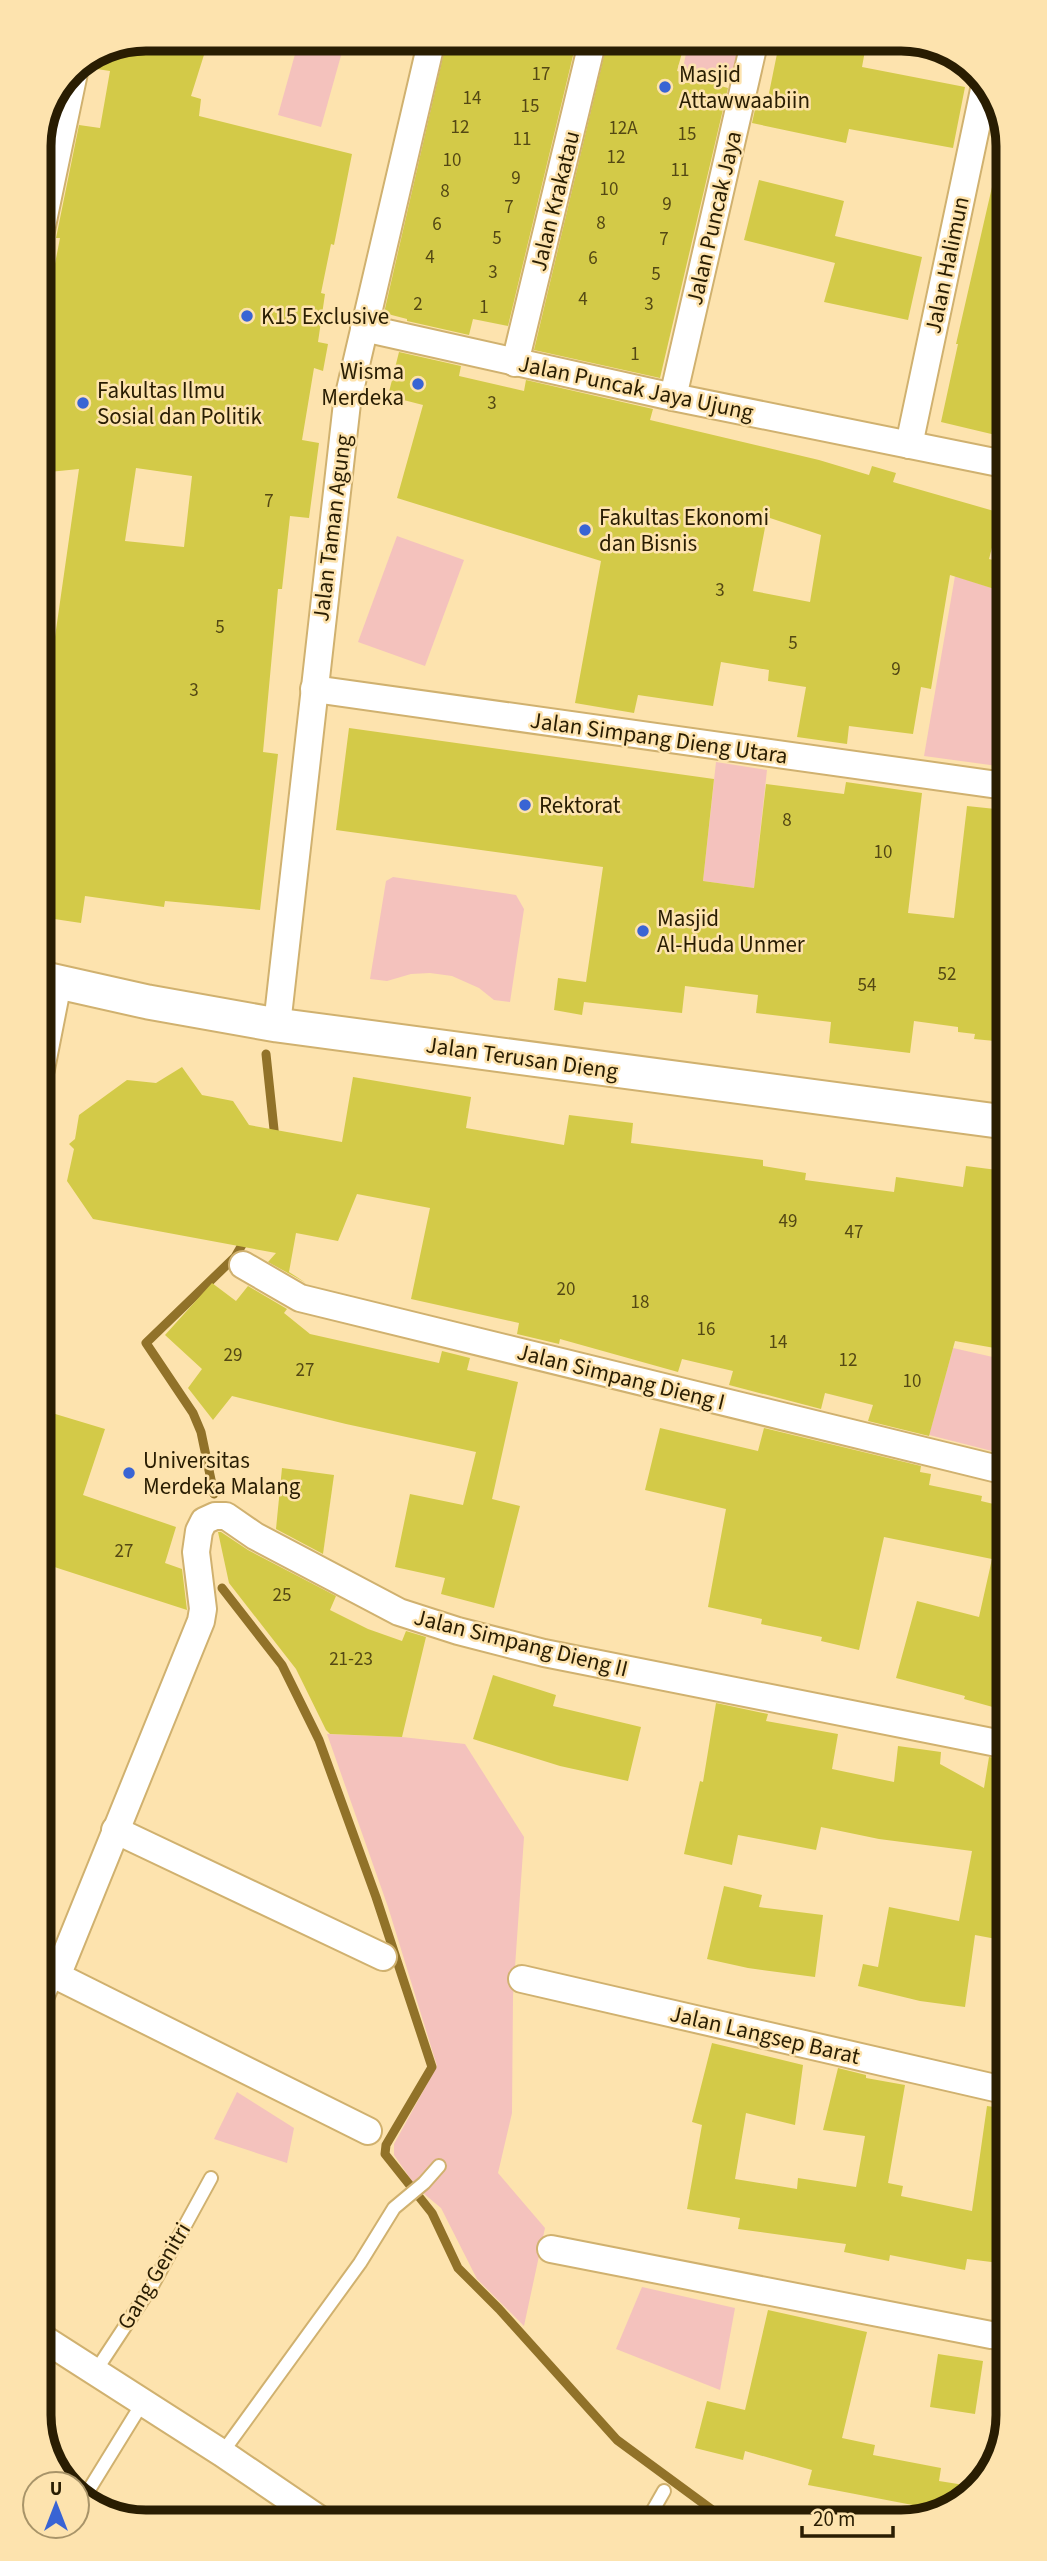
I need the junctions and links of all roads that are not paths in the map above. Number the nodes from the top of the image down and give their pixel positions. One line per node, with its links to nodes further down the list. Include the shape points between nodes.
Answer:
1 (426, 51): 7 (street, Jalan Taman Agung)
2 (590, 51): 8 (street, Jalan Krakatau)
3 (752, 51): 9 (street, Jalan Puncak Jaya)
4 (71, 87): 6 (street)
5 (982, 97): 10 (street, Jalan Halimun)
6 (51, 183)
7 (363, 328): 8 (street, Jalan Puncak Jaya Ujung); 12 (street, Jalan Taman Agung, via 347,403)
8 (515, 363): 9 (street, Jalan Puncak Jaya Ujung)
9 (673, 397): 10 (street, Jalan Puncak Jaya Ujung)
10 (909, 444): 11 (street, Jalan Puncak Jaya Ujung)
11 (996, 462)
12 (314, 689): 13 (street, Jalan Simpang Dieng Utara); 15 (street, Jalan Taman Agung)
13 (996, 785)
14 (51, 980): 15 (street, Jalan Terusan Dieng)
15 (276, 1025): 16 (street, Jalan Terusan Dieng)
16 (996, 1121)
17 (243, 1265): 18 (street, Jalan Simpang Dieng I, via 300,1298)
18 (996, 1469)
19 (996, 1743): 20 (street, Jalan Simpang Dieng II, via 544,1654 457,1631 398,1612 226,1516 215,1516 204,1521 196,1552 203,1616)
20 (115, 1830): 21 (street); 22 (street, Jalan Simpang Dieng II)
21 (383, 1957)
22 (57, 1976): 24 (lane); 26 (street)
23 (522, 1979): 25 (street, Jalan Langsep Barat)
24 (51, 1990)
25 (996, 2088)
26 (368, 2131)
27 (439, 2166): 34 (lane, via 398,2204)
28 (211, 2179): 32 (lane, Gang Genitri, via 153,2284)
29 (551, 2249): 30 (street)
30 (996, 2334)
31 (51, 2344): 32 (street)
32 (95, 2372): 33 (street)
33 (143, 2402): 34 (street); 35 (lane)
34 (222, 2453): 37 (street)
35 (91, 2486)
36 (664, 2491): 38 (lane)
37 (306, 2510)
38 (653, 2510)

